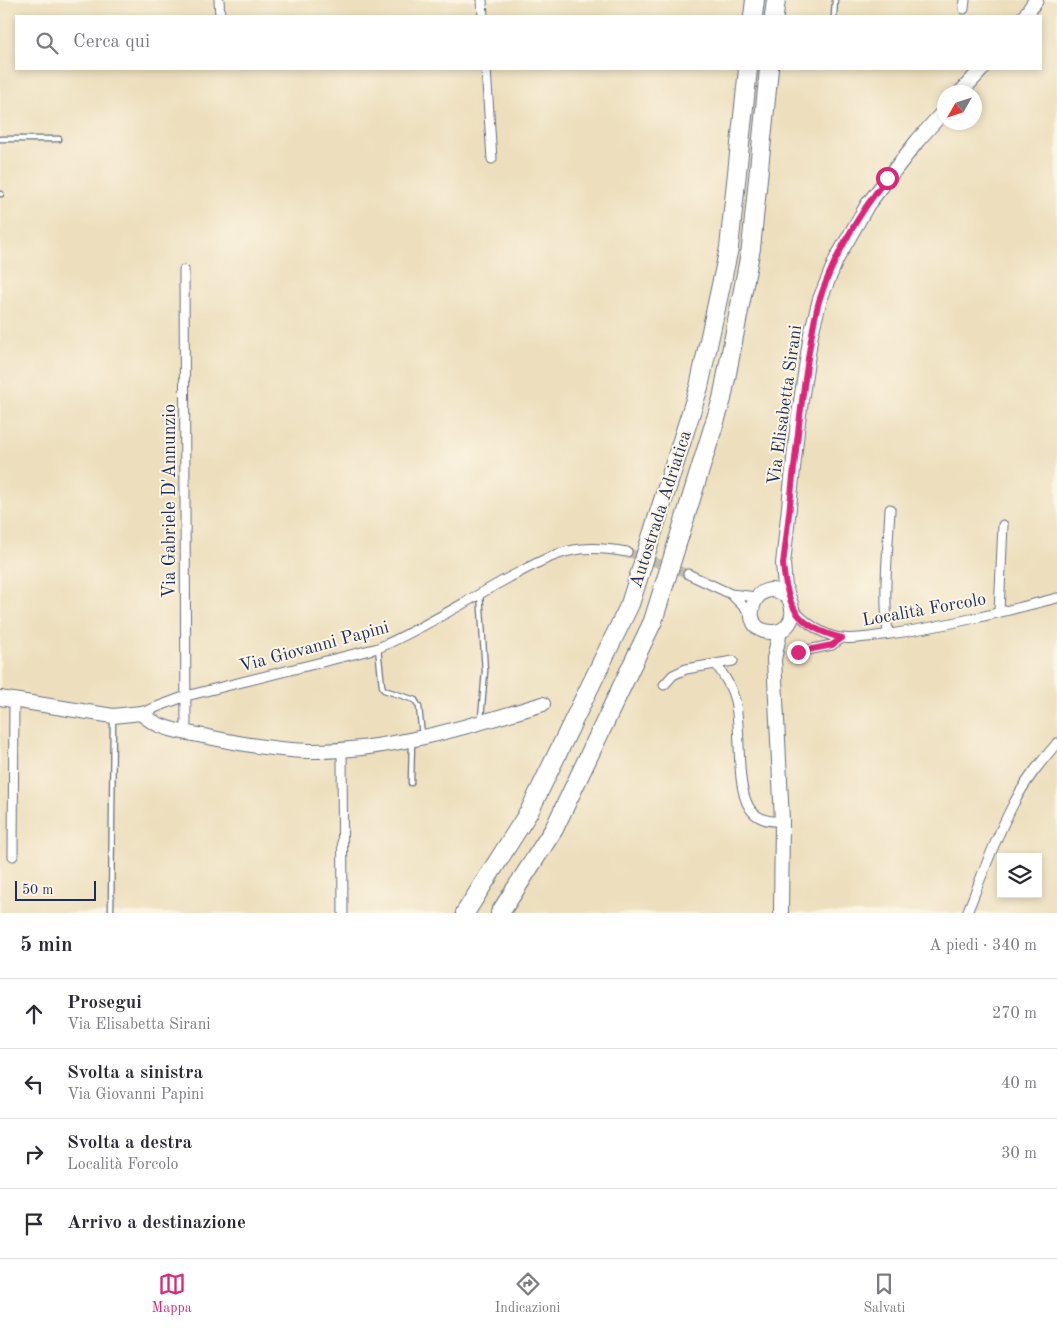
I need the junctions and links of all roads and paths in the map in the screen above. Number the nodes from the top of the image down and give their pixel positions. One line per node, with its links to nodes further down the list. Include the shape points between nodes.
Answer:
1 (219, 0): 7 (street)
2 (482, 0): 8 (street)
3 (755, 0): 9 (highway)
4 (776, 0): 10 (highway)
5 (835, 0): 11 (lane)
6 (1036, 0): 12 (main road)
7 (220, 15)
8 (483, 15)
9 (753, 15)
10 (774, 15)
11 (834, 15)
12 (1026, 15)
13 (486, 70): 21 (street)
14 (748, 70): 62 (highway, Autostrada Adriatica, via 729,248 699,386 630,604 530,810)
15 (769, 70): 63 (highway, Autostrada Adriatica, via 750,248 722,398 653,621 554,829)
16 (981, 70): 17 (main road)
17 (967, 85)
18 (937, 119): 26 (main road, Via Elisabetta Sirani, via 868,204 837,258 820,299 811,334 798,421)
19 (0, 139): 20 (lane)
20 (59, 139)
21 (492, 159)
22 (184, 270): 46 (street, Via Gabriele D'Annunzio)
23 (890, 509): 38 (street)
24 (1003, 525): 33 (street)
25 (627, 552): 28 (street, Via Giovanni Papini, via 602,548 574,550 546,558)
26 (783, 564): 30 (main road, Via Elisabetta Sirani, via 774,582); 32 (main road, Via Elisabetta Sirani)
27 (688, 574): 29 (street)
28 (480, 593): 40 (street, Via Giovanni Papini, via 406,636); 52 (lane, via 485,671)
29 (731, 594): 30 (street); 34 (street)
30 (762, 594): 32 (main road, via 778,591); 34 (main road, via 751,608)
31 (1057, 598): 33 (street, Località Forcolo)
32 (790, 604): 35 (main road, via 791,621); 36 (street)
33 (999, 612): 38 (street, Località Forcolo)
34 (751, 614): 37 (main road)
35 (783, 628): 36 (street, via 798,625); 37 (main road); 42 (main road)
36 (813, 628): 39 (street)
37 (764, 631): 42 (main road)
38 (888, 634): 39 (street, Località Forcolo)
39 (842, 638): 41 (street, Località Forcolo, via 832,645)
40 (378, 648): 46 (street, Via Giovanni Papini); 54 (lane, via 384,690 415,700 419,707)
41 (798, 652)
42 (774, 659): 58 (main road)
43 (733, 661): 44 (street)
44 (716, 664): 45 (street, via 673,675); 58 (street, via 736,701 743,788 749,807 759,817)
45 (664, 685)
46 (186, 696): 50 (street, Via Giovanni Papini); 53 (street, Via Gabriele D'Annunzio)
47 (0, 698): 48 (main road)
48 (14, 700): 51 (main road); 59 (street)
49 (543, 704): 52 (main road)
50 (141, 713): 51 (main road); 53 (main road, via 157,725)
51 (114, 716): 60 (lane)
52 (480, 723): 54 (main road)
53 (186, 733): 56 (main road, via 281,749)
54 (417, 738): 56 (main road); 57 (lane)
55 (1057, 743): 65 (street, via 1032,772 1014,801)
56 (342, 749): 61 (street)
57 (411, 783)
58 (782, 821): 64 (main road)
59 (13, 856)
60 (111, 913)
61 (343, 913)
62 (465, 913)
63 (500, 913)
64 (781, 913)
65 (968, 913)

